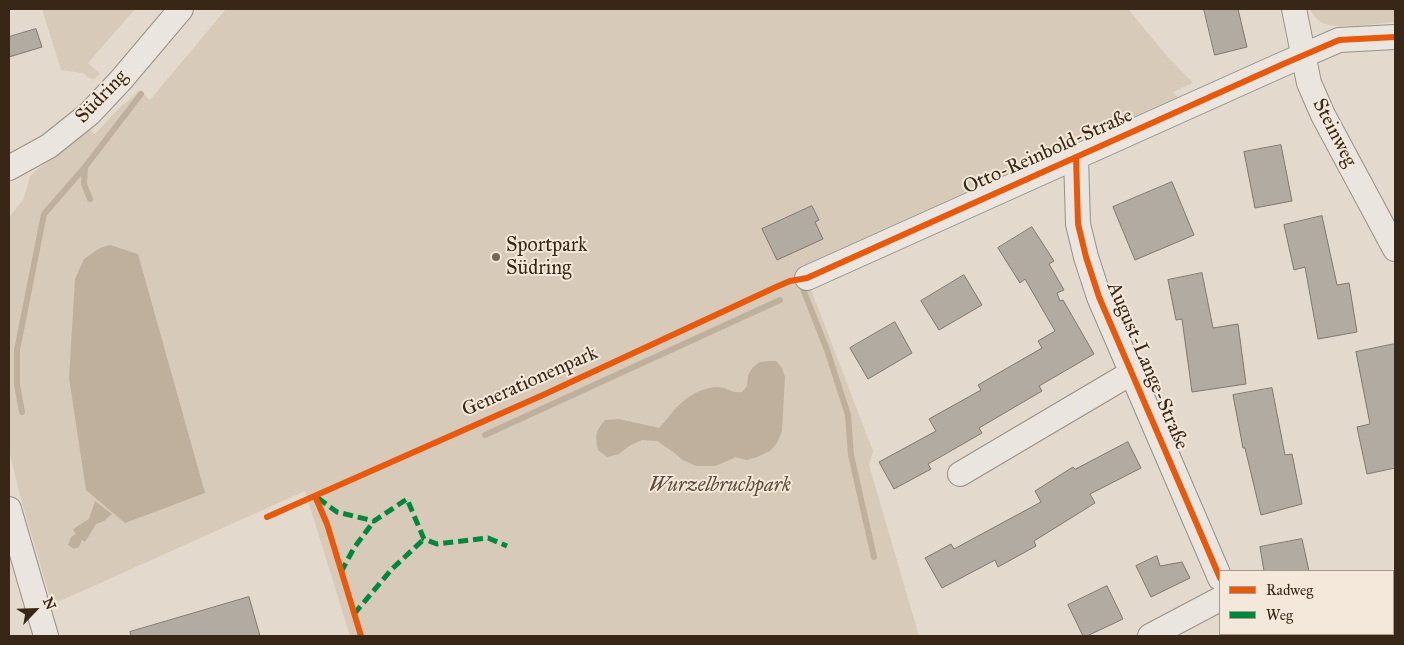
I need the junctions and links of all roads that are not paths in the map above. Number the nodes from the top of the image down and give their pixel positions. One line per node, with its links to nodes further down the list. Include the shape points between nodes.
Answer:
1 (181, 9): 6 (street, Südring, via 89,114 49,146)
2 (1294, 9): 4 (street, Steinweg)
3 (1395, 37): 4 (street, Otto-Reinbold-Straße, via 1339,40)
4 (1304, 56): 5 (street, Otto-Reinbold-Straße); 7 (street, Steinweg, via 1310,83 1323,115)
5 (1076, 157): 8 (street, Otto-Reinbold-Straße); 9 (street, August-Lange-Straße, via 1078,224 1086,256 1099,298)
6 (9, 168)
7 (1395, 249)
8 (807, 278)
9 (1131, 373): 10 (street); 13 (street, August-Lange-Straße)
10 (960, 474)
11 (9, 509): 12 (street)
12 (13, 543): 15 (street)
13 (1219, 576)
14 (1219, 600): 16 (street)
15 (46, 636)
16 (1150, 636)

